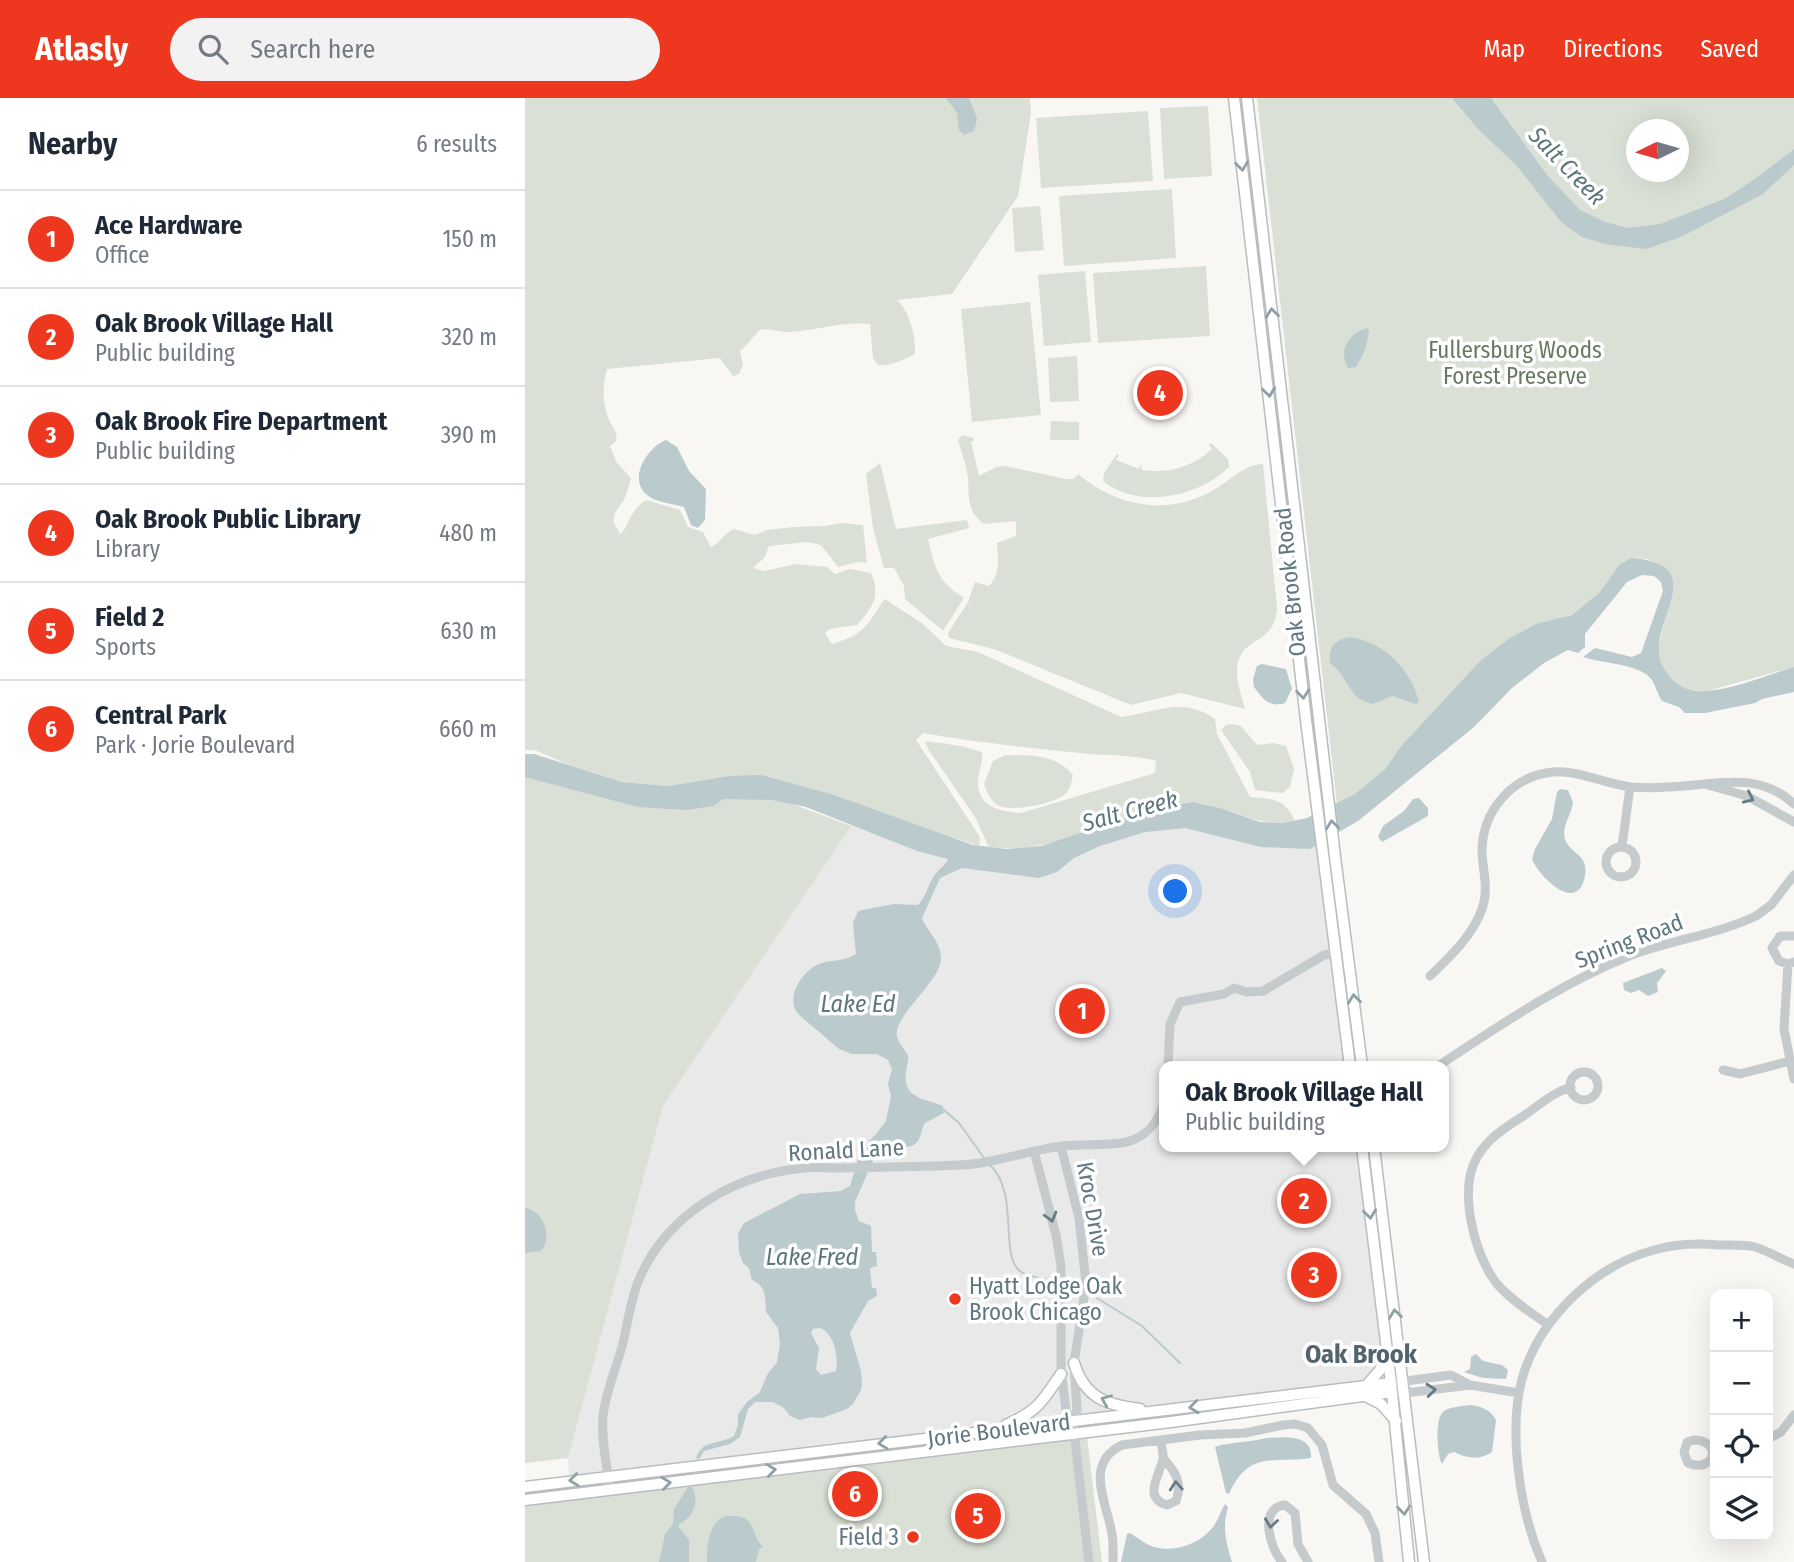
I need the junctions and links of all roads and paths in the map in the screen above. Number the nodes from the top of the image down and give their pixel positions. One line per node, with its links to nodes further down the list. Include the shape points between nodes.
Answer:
1 (1234, 98): 12 (main road, Oak Brook Road, one-way to 12)
2 (1247, 98): 17 (main road, Oak Brook Road, one-way to 2)
3 (1700, 784): 4 (street); 5 (street, via 1734,780); 7 (street, one-way to 7, via 1736,792)
4 (1630, 787): 9 (street); 14 (street, via 1555,772 1524,781 1501,798 1483,838 1486,884 1482,912)
5 (1778, 792): 6 (street); 7 (street)
6 (1794, 804)
7 (1772, 810): 8 (street)
8 (1794, 822)
9 (1622, 846)
10 (1794, 875): 18 (street, Spring Road, via 1771,905 1756,916 1598,970)
11 (1794, 936): 13 (street, via 1784,934 1773,944 1775,958)
12 (1334, 953): 15 (street, via 1263,991 1234,988 1180,1002 1170,1024); 16 (main road, Oak Brook Road)
13 (1791, 963): 19 (street, via 1784,1025)
14 (1430, 976)
15 (1168, 1061)
16 (1349, 1061)
17 (1361, 1061)
18 (1446, 1061)
19 (1790, 1061): 20 (street, via 1740,1074); 21 (street)
20 (1723, 1070)
21 (1794, 1079)
22 (1571, 1087): 29 (street, via 1493,1136 1476,1160 1469,1184 1472,1224 1487,1269 1505,1293)
23 (1159, 1117): 24 (street, Ronald Lane, via 1147,1134 1133,1142)
24 (1061, 1146): 25 (street, Ronald Lane); 31 (street, Kroc Drive, via 1085,1258 1085,1301)
25 (1034, 1151): 32 (street, Kroc Drive, one-way to 32, via 1061,1266); 46 (street, Ronald Lane, via 982,1163 805,1168 733,1185 688,1215 660,1244 638,1283 603,1416)
26 (1363, 1152): 30 (main road, one-way to 30)
27 (1375, 1152): 34 (main road, one-way to 27)
28 (1793, 1260): 29 (street, via 1754,1247 1689,1243 1653,1250 1604,1271)
29 (1547, 1324): 36 (street)
30 (1387, 1349): 33 (main road); 35 (main road, via 1380,1370)
31 (1074, 1363): 38 (main road, one-way to 31, via 1098,1398 1079,1378); 41 (street, Kroc Drive, via 1077,1410)
32 (1061, 1374): 41 (street, Kroc Drive); 42 (main road, via 1035,1410)
33 (1392, 1387): 34 (street, Jorie Boulevard); 35 (main road, Jorie Boulevard); 40 (main road)
34 (1404, 1387): 36 (street, Jorie Boulevard, via 1469,1384); 56 (main road)
35 (1365, 1390): 37 (main road, Jorie Boulevard); 40 (main road)
36 (1519, 1393): 57 (street, via 1517,1455 1533,1541)
37 (1232, 1407): 38 (main road, Jorie Boulevard, one-way to 38); 41 (main road, Jorie Boulevard)
38 (1157, 1411): 41 (main road, Jorie Boulevard)
39 (1794, 1415): 43 (street)
40 (1396, 1421): 55 (main road, one-way to 55)
41 (1073, 1427): 42 (main road, Jorie Boulevard); 48 (main road, Jorie Boulevard, one-way to 41); 50 (street)
42 (995, 1430): 46 (main road, Jorie Boulevard, one-way to 46)
43 (1773, 1436)
44 (1161, 1440): 45 (street); 51 (street, via 1122,1445 1105,1459 1100,1481 1112,1533); 54 (street, via 1295,1424 1308,1428 1322,1445 1333,1485 1366,1514 1375,1533)
45 (1163, 1458): 45 (street, one-way to 45, via 1154,1486 1158,1502 1167,1505 1176,1501 1178,1483)
46 (609, 1476): 47 (main road, Jorie Boulevard, one-way to 47); 48 (street, Ronald Lane)
47 (525, 1487)
48 (610, 1490): 49 (main road, Jorie Boulevard)
49 (525, 1500)
50 (1089, 1562)
51 (1113, 1562)
52 (1282, 1562): 53 (street, one-way to 52, via 1296,1537 1295,1513 1285,1505 1272,1512 1269,1529 1272,1547)
53 (1308, 1562)
54 (1379, 1562)
55 (1409, 1562)
56 (1424, 1562)
57 (1542, 1562)

